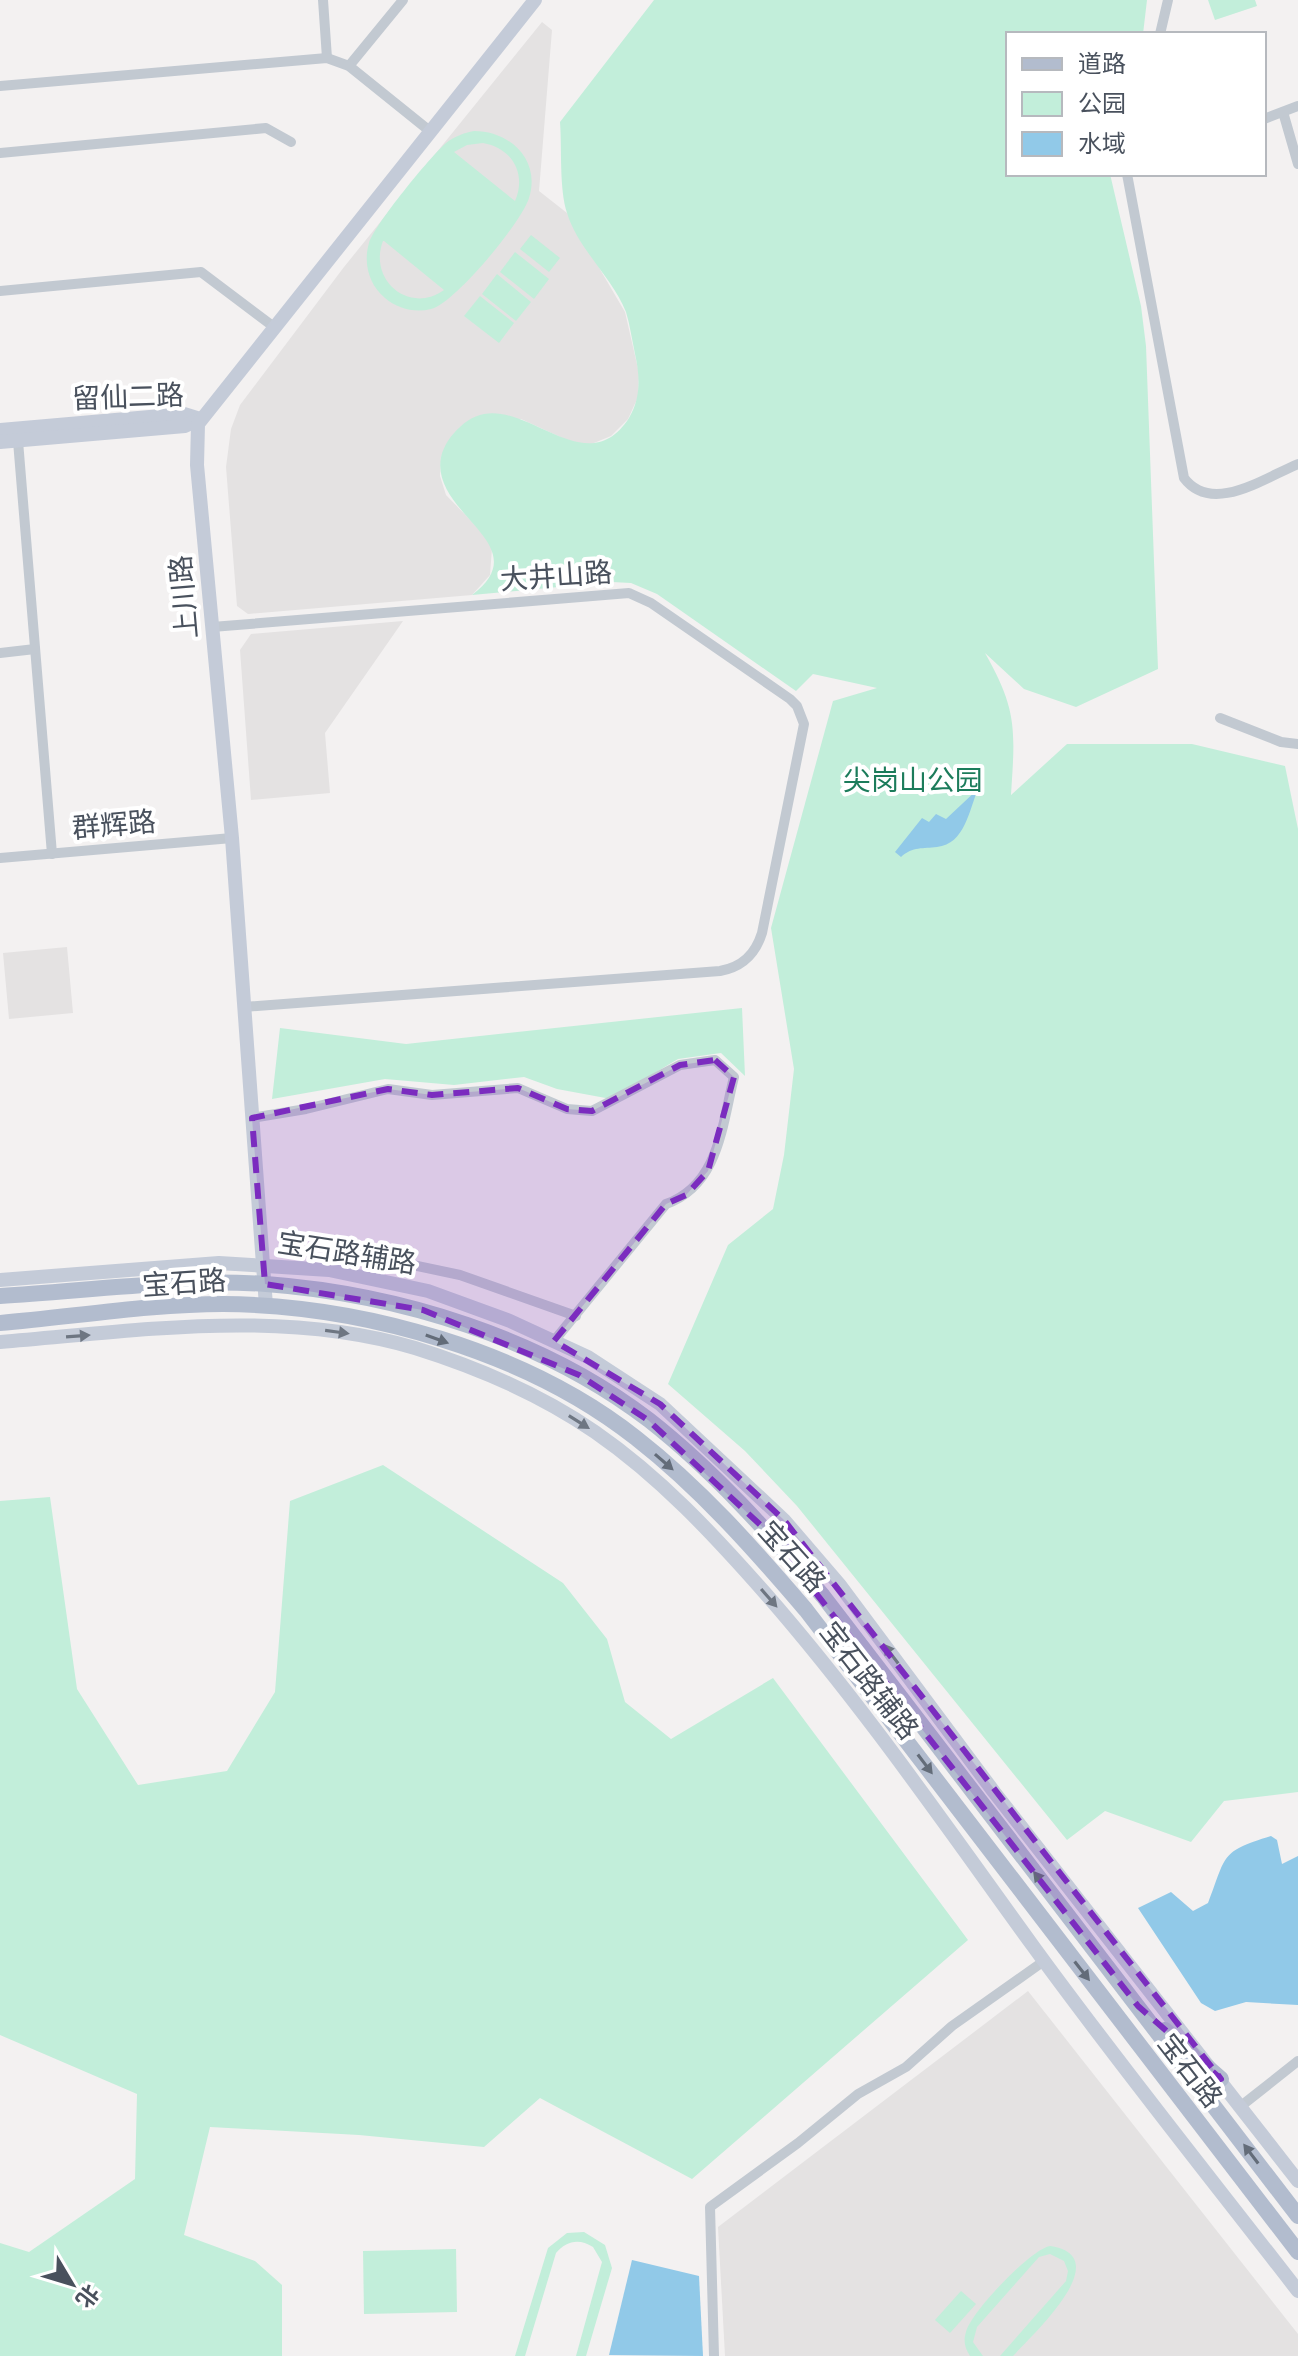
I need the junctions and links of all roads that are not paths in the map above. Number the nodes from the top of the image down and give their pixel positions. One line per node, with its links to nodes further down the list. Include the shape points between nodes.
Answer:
1 (323, 0): 6 (street)
2 (403, 0): 7 (street)
3 (535, 0): 12 (main road)
4 (1168, 0): 5 (street)
5 (1160, 32)
6 (327, 58): 7 (street); 8 (street)
7 (349, 66): 12 (street)
8 (0, 86)
9 (1298, 106): 10 (street)
10 (1283, 112): 11 (street); 15 (street)
11 (1266, 118)
12 (431, 132): 18 (main road)
13 (291, 142): 14 (street, via 266,128)
14 (0, 153)
15 (1298, 164)
16 (1127, 176): 23 (street, via 1184,478 1196,491 1214,496)
17 (0, 291): 18 (street, via 201,272)
18 (274, 327): 19 (main road)
19 (200, 419): 20 (main road, 留仙二路, via 184,414); 21 (main road, 留仙二路, via 185,426); 24 (main road, 上川路, via 197,465)
20 (0, 430)
21 (18, 441): 22 (main road, 留仙二路); 25 (street)
22 (0, 442)
23 (1298, 464)
24 (212, 627): 29 (main road, 上川路); 32 (street, 大井山路, via 612,592 636,596 797,706 804,734 759,943 747,960 729,969)
25 (35, 649): 26 (street); 30 (street)
26 (0, 653)
27 (1220, 718): 28 (street)
28 (1298, 744)
29 (232, 838): 30 (street, 群辉路); 32 (main road, 上川路)
30 (52, 854): 31 (street, 群辉路)
31 (0, 858)
32 (244, 1007): 33 (main road, 上川路)
33 (252, 1118): 35 (main road, 上川路); 40 (street, via 388,1089 432,1095 518,1088 567,1109 592,1111 680,1065 715,1060 734,1077 708,1171 686,1195 666,1204)
34 (322, 1246): 40 (street, via 460,1275)
35 (263, 1264): 36 (main road, 宝石路辅路); 37 (main road, 上川路); 42 (main road, 宝石路辅路, via 329,1270 428,1291)
36 (0, 1280)
37 (265, 1284): 38 (main road, 宝石路, via 219,1282); 39 (main road, 上川路); 45 (main road, 宝石路, one-way to 37, via 823,1596 769,1533 648,1420 579,1375 423,1310 327,1290)
38 (0, 1296)
39 (266, 1306): 41 (main road, 宝石路, via 219,1304); 51 (main road, 宝石路, one-way to 51, via 324,1311 417,1331 494,1359 568,1394 635,1437 693,1488 806,1610)
40 (576, 1316): 42 (street)
41 (0, 1323)
42 (554, 1341): 47 (main road, 宝石路辅路, one-way to 42, via 784,1520 660,1404)
43 (0, 1342): 44 (main road, 宝石路辅路, one-way to 44, via 246,1324 306,1328 411,1347 512,1384 553,1406 640,1466 737,1562 910,1773)
44 (1044, 1961): 52 (main road, 宝石路辅路); 53 (street, via 952,2026 906,2067 831,2112 798,2143 710,2207)
45 (1138, 2006): 47 (main road); 50 (main road, 宝石路, one-way to 45)
46 (1298, 2061): 48 (street)
47 (1221, 2079): 48 (main road, 宝石路辅路)
48 (1241, 2106): 49 (main road, 宝石路辅路)
49 (1298, 2181)
50 (1298, 2216)
51 (1298, 2252)
52 (1298, 2291)
53 (714, 2356)

